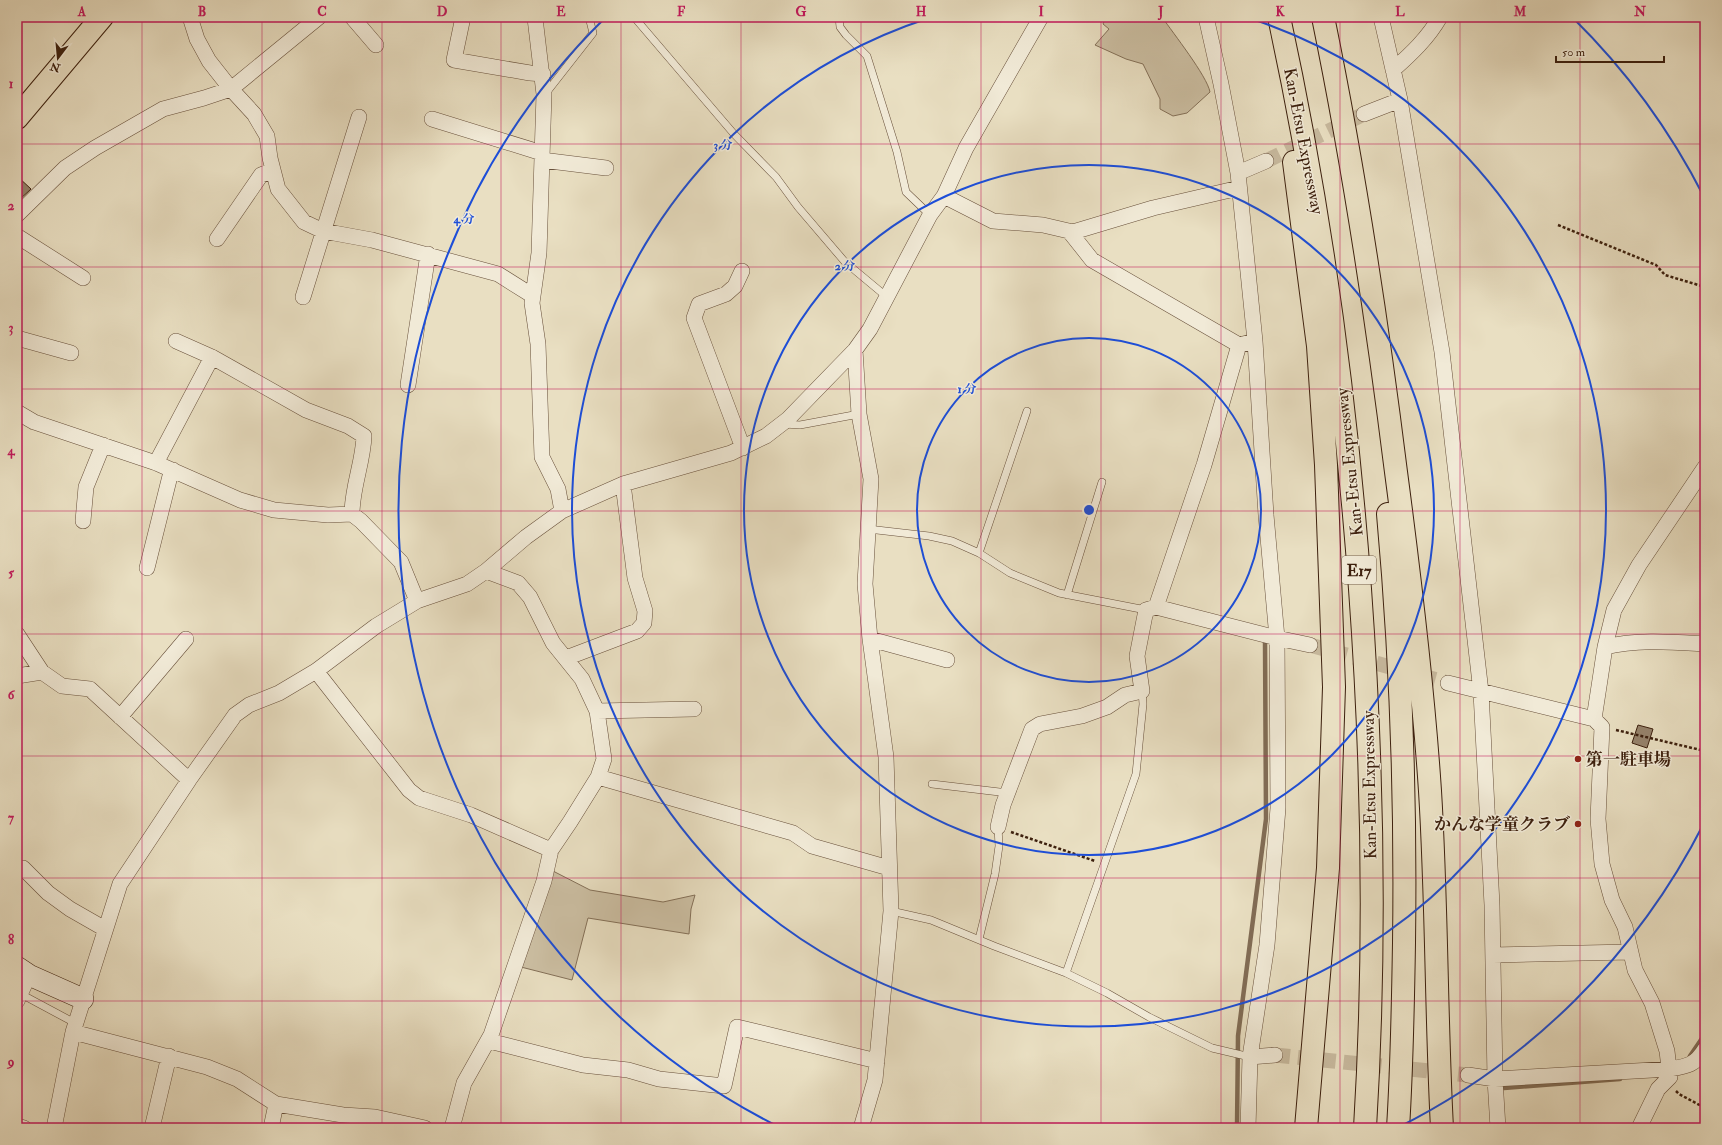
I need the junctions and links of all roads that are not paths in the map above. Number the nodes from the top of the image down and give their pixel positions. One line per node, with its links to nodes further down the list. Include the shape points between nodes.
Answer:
1 (102, 17): 26 (main road)
2 (190, 17): 21 (street, via 197,39 209,61)
3 (352, 17): 18 (street)
4 (463, 17): 20 (street, via 454,60)
5 (589, 17): 22 (lane, via 593,33)
6 (634, 17): 45 (lane, via 734,134 776,177 845,262)
7 (839, 17): 35 (lane, via 840,27 867,56 897,152 906,192)
8 (1041, 17): 33 (street, via 966,148)
9 (1206, 17): 32 (street)
10 (1275, 17): 130 (main road, via 1318,346 1332,592 1334,686 1328,868)
11 (1279, 17): 131 (main road, Kan-Etsu Expressway / E17, via 1315,197 1333,314 1356,532 1370,747 1372,872)
12 (1312, 17): 132 (main road, Kan-Etsu Expressway / E17, via 1347,191 1365,310 1380,424 1391,552 1398,645 1405,876)
13 (1323, 17): 133 (main road, via 1360,220 1385,384 1409,573 1430,791)
14 (1382, 17): 19 (street)
15 (1440, 17): 19 (street, via 1414,51)
16 (315, 18): 21 (street)
17 (536, 18): 20 (street)
18 (376, 45)
19 (1393, 70): 23 (street)
20 (543, 74): 22 (street)
21 (231, 89): 31 (street, via 254,114 267,136); 34 (street, via 163,109 95,148 65,168)
22 (544, 94): 28 (street)
23 (1400, 100): 24 (street); 89 (street, via 1442,352)
24 (1364, 114)
25 (359, 117): 36 (street)
26 (17, 118)
27 (432, 119): 28 (street)
28 (542, 156): 30 (street); 43 (street, via 539,253)
29 (1266, 161): 32 (street)
30 (606, 168)
31 (273, 170): 36 (street, via 278,189 292,209 304,222); 39 (street, via 261,175)
32 (1239, 180): 37 (street, via 1073,232); 48 (street)
33 (944, 196): 35 (street); 37 (street, via 993,221 1043,225)
34 (17, 215)
35 (930, 215): 45 (street)
36 (324, 231): 40 (street); 44 (street)
37 (1069, 231): 49 (street, via 1092,260)
38 (17, 236): 42 (street)
39 (217, 239)
40 (428, 254): 43 (street, via 498,274); 53 (street)
41 (742, 271): 59 (street, via 735,286 726,294 699,304 694,318)
42 (83, 278)
43 (533, 296): 65 (street, via 538,344 542,457 558,489)
44 (303, 297)
45 (887, 297): 50 (street)
46 (17, 338): 51 (street)
47 (176, 341): 52 (street)
48 (1255, 341): 49 (street); 76 (street)
49 (1239, 345): 74 (street, via 1204,465)
50 (855, 350): 56 (street); 57 (street)
51 (71, 353)
52 (212, 357): 60 (street); 66 (street, via 306,410 348,426 364,436)
53 (408, 385)
54 (1027, 411): 69 (lane)
55 (17, 412): 58 (street, via 34,422)
56 (859, 414): 57 (lane, via 800,425); 68 (street, via 871,479)
57 (782, 423): 59 (street, via 766,436)
58 (103, 445): 60 (street); 67 (street, via 86,487)
59 (743, 448): 64 (street)
60 (156, 463): 62 (street)
61 (1705, 467): 81 (street, via 1639,565 1614,610)
62 (173, 470): 66 (street, via 240,500 274,510 328,515); 70 (street)
63 (1102, 482): 72 (lane)
64 (624, 484): 65 (street); 82 (street, via 635,578 645,611 644,623 637,631)
65 (562, 511): 71 (street)
66 (352, 514): 73 (street, via 401,562)
67 (83, 521)
68 (868, 529): 69 (lane, via 929,536 952,541); 78 (street, via 866,584)
69 (979, 553): 72 (lane, via 1010,573)
70 (148, 568)
71 (486, 571): 73 (street, via 467,584); 82 (street, via 518,583 530,597 553,643)
72 (1066, 595): 74 (lane)
73 (417, 601): 84 (street, via 376,626)
74 (1151, 609): 76 (street); 88 (street, via 1137,656)
75 (17, 634): 85 (street)
76 (1277, 638): 80 (street); 115 (street, via 1278,808 1267,945)
77 (186, 639): 92 (street)
78 (870, 639): 83 (street); 101 (street, via 886,757)
79 (1705, 644): 81 (street, via 1630,643)
80 (1310, 645)
81 (1605, 647): 93 (street)
82 (566, 658): 91 (street, via 582,679)
83 (947, 660)
84 (316, 671): 95 (street, via 249,705 235,715); 99 (street, via 409,790 419,798 470,815)
85 (42, 672): 86 (street); 92 (street, via 62,686 90,689)
86 (17, 676)
87 (1448, 683): 89 (street)
88 (1142, 691): 97 (street, via 1125,695 1100,710 1032,728); 107 (lane, via 1136,774)
89 (1482, 692): 93 (street); 106 (street)
90 (694, 709): 91 (street)
91 (597, 711): 94 (street, via 604,759)
92 (120, 717): 95 (street)
93 (1598, 723): 105 (street, via 1598,819 1602,864 1612,900 1625,927)
94 (598, 777): 99 (street); 101 (street, via 793,833 812,846)
95 (189, 780): 103 (street, via 120,884)
96 (932, 784): 97 (lane)
97 (1008, 793): 98 (street)
98 (998, 827): 104 (lane, via 998,853)
99 (551, 850): 111 (street, via 544,881)
100 (23, 868): 103 (street, via 48,893)
101 (889, 868): 102 (street)
102 (891, 911): 104 (lane, via 931,920); 116 (street)
103 (105, 929): 109 (street)
104 (979, 939): 107 (lane)
105 (1630, 952): 106 (street); 117 (street, via 1635,970 1652,1003 1667,1051)
106 (1493, 955): 119 (street)
107 (1066, 973): 115 (lane, via 1212,1048)
108 (20, 986): 109 (street); 110 (lane)
109 (83, 999): 110 (street)
110 (74, 1028): 114 (street); 122 (street)
111 (489, 1041): 116 (street, via 582,1065 628,1070 659,1079 724,1086 737,1027); 127 (street, via 464,1083)
112 (1705, 1049): 117 (street, via 1689,1066)
113 (1274, 1055): 115 (street)
114 (169, 1056): 120 (street, via 238,1079); 124 (street)
115 (1247, 1056): 129 (street)
116 (877, 1061): 128 (street, via 875,1080)
117 (1670, 1073): 119 (street); 135 (street, via 1658,1088)
118 (1468, 1075): 119 (street)
119 (1495, 1079): 134 (street)
120 (276, 1104): 125 (street); 126 (street)
121 (17, 1126): 123 (street)
122 (55, 1127)
123 (24, 1128)
124 (152, 1128)
125 (270, 1128)
126 (425, 1128)
127 (452, 1128)
128 (861, 1128)
129 (1248, 1128)
130 (1306, 1128)
131 (1365, 1128)
132 (1398, 1128)
133 (1442, 1128)
134 (1498, 1128)
135 (1639, 1128)

